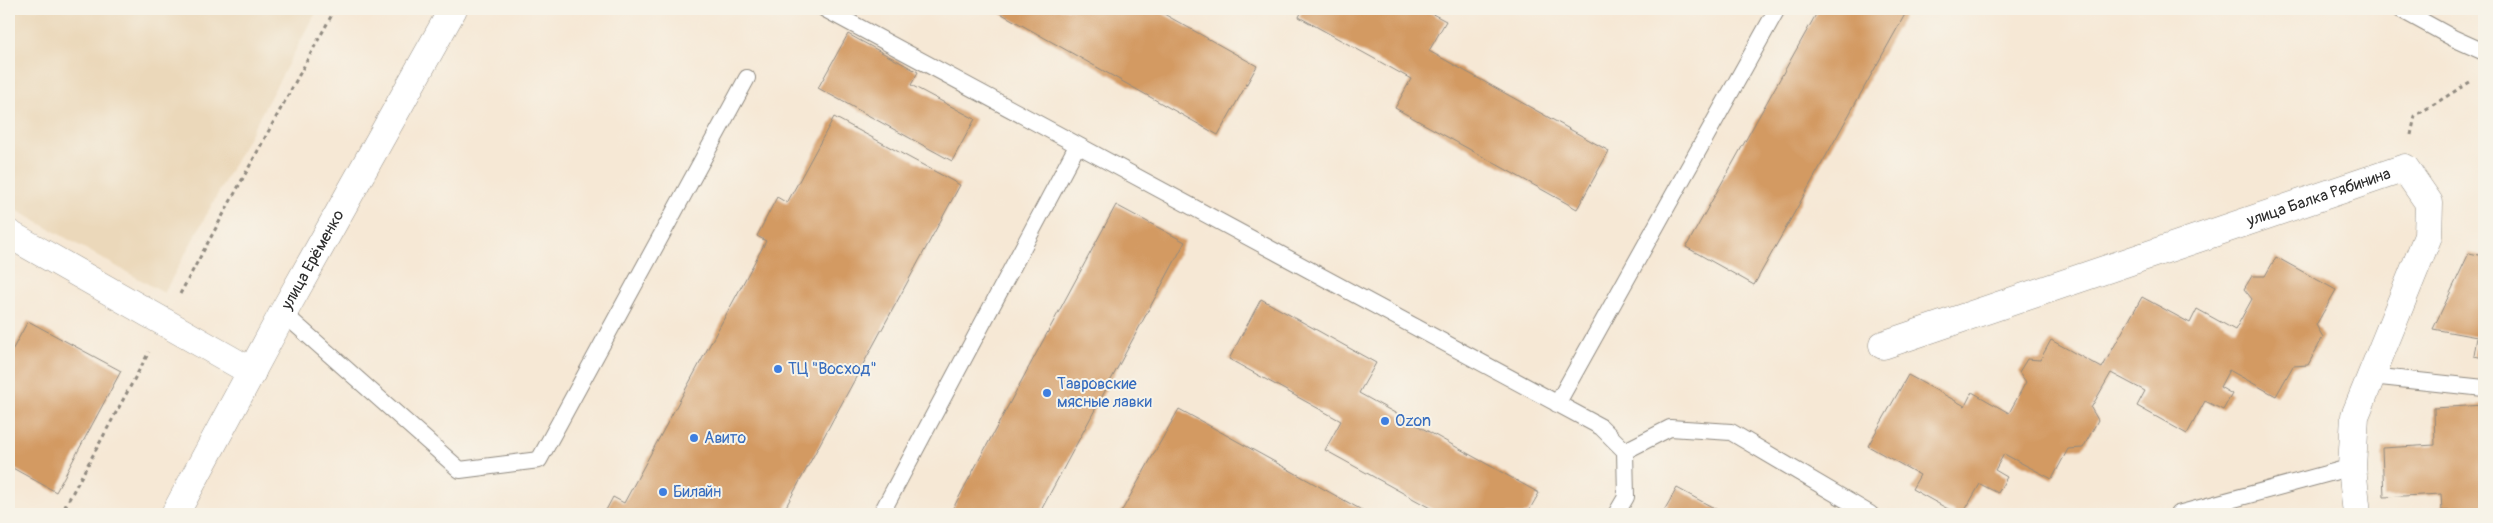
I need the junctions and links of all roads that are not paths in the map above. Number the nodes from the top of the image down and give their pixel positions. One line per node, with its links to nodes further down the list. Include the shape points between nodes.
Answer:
1 (453, 9): 9 (street, улица Ерёменко)
2 (1777, 9): 14 (lane)
3 (2400, 9): 5 (lane)
4 (835, 11): 7 (lane)
5 (2484, 52)
6 (747, 78): 9 (lane, via 539,460 460,470)
7 (1077, 146): 14 (lane); 18 (lane)
8 (9, 234): 11 (street)
9 (283, 313): 11 (street, улица Ерёменко)
10 (1883, 345): 12 (street, улица Балка Рябинина, via 2405,168 2429,203 2428,236)
11 (252, 372): 17 (street, улица Ерёменко)
12 (2371, 376): 13 (lane); 16 (street, улица Балка Рябинина, via 2355,416)
13 (2484, 388)
14 (1557, 404): 15 (lane, via 1601,427)
15 (1625, 451): 19 (lane, via 1626,497); 20 (lane, via 1670,428 1731,432)
16 (2352, 467): 21 (lane); 22 (street, улица Балка Рябинина)
17 (175, 514)
18 (881, 514)
19 (1616, 514)
20 (1870, 514)
21 (2178, 514)
22 (2357, 514)

